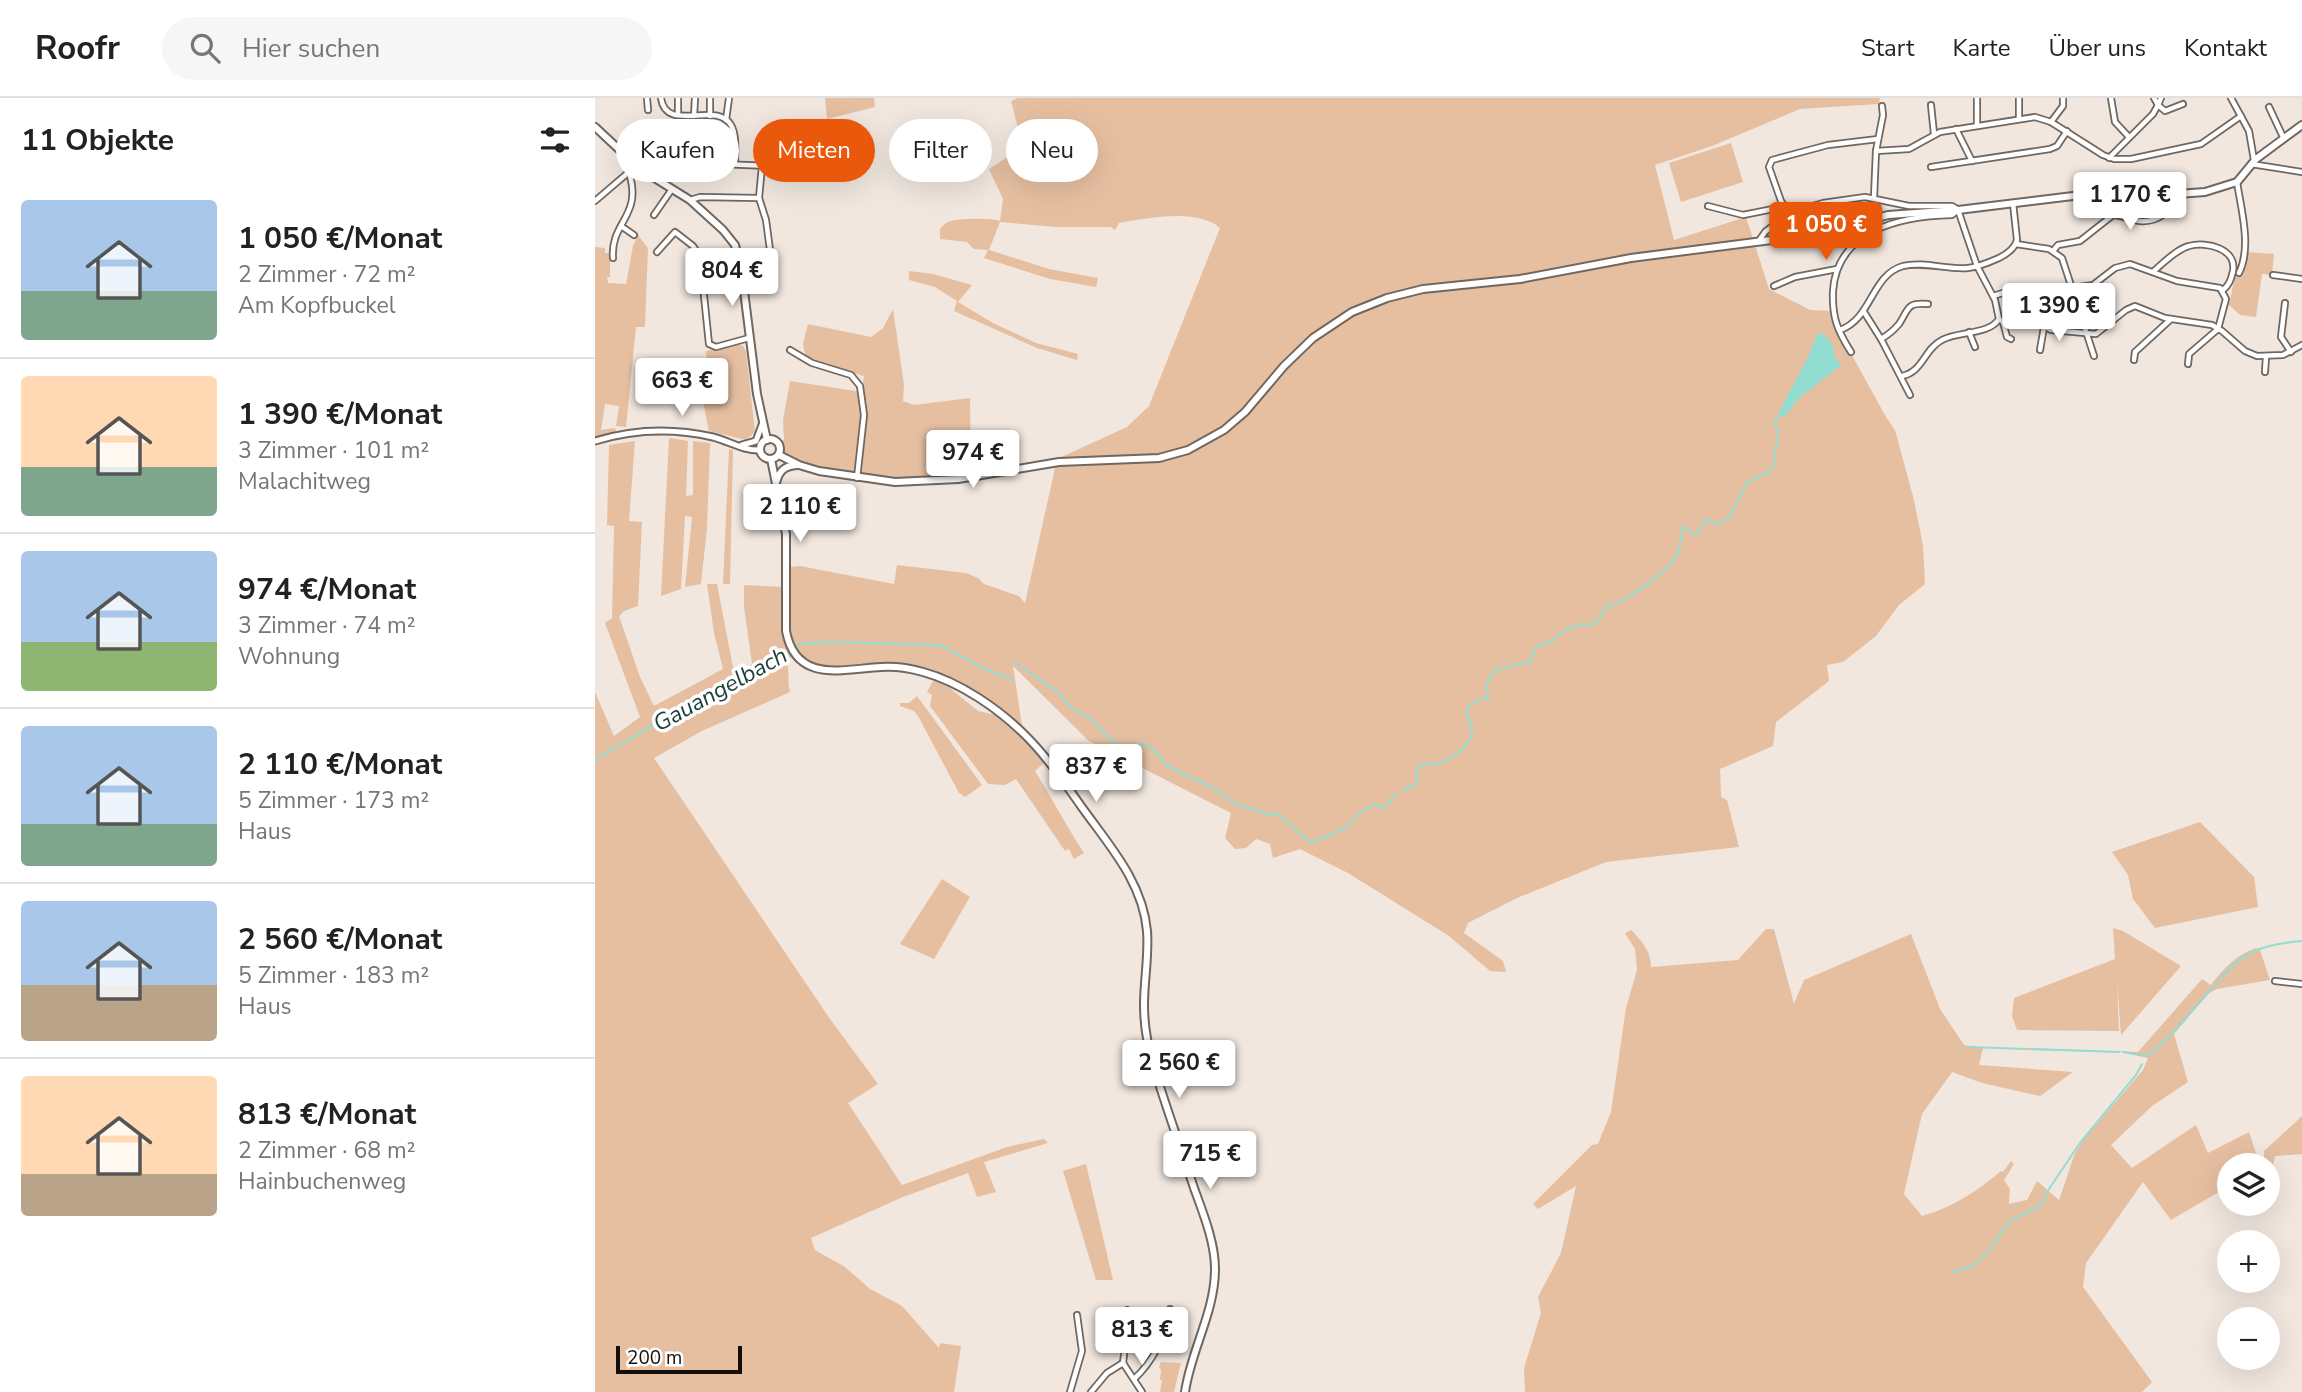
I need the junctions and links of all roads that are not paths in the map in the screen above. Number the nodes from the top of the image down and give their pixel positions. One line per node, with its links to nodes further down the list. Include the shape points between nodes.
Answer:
1 (647, 98): 19 (street)
2 (661, 98): 20 (street, via 665,110)
3 (678, 98): 20 (street)
4 (695, 98): 21 (street)
5 (710, 98): 22 (street)
6 (729, 98): 26 (street)
7 (1977, 98): 28 (street)
8 (2019, 98): 24 (street)
9 (2063, 98): 27 (street)
10 (2111, 98): 34 (street, via 2115,122)
11 (2154, 98): 15 (street)
12 (2161, 98): 15 (street)
13 (2231, 98): 23 (street)
14 (2183, 104): 15 (street, via 2165,111)
15 (2158, 105): 34 (street)
16 (1882, 106): 35 (street)
17 (1931, 106): 33 (street)
18 (2269, 107): 36 (street)
19 (648, 110)
20 (678, 116): 21 (street)
21 (694, 116): 22 (street)
22 (710, 116): 25 (street)
23 (2241, 116): 39 (street, via 2201,144 2131,159); 41 (street, via 2249,131)
24 (2019, 118): 27 (street); 28 (street)
25 (722, 119)
26 (726, 119)
27 (2052, 122): 32 (street)
28 (1977, 125): 31 (street)
29 (2302, 125): 36 (main road)
30 (595, 127): 37 (main road)
31 (1957, 129): 33 (street); 40 (street)
32 (2067, 131): 39 (street); 40 (street, via 2052,149)
33 (1934, 134): 38 (street, via 1909,149)
34 (2129, 137): 39 (street)
35 (1878, 139): 38 (street); 57 (street, via 1828,145 1772,160 1769,167)
36 (2285, 140): 41 (main road)
37 (616, 147)
38 (1876, 151): 52 (street)
39 (2109, 158)
40 (1972, 161): 42 (street)
41 (2253, 162): 43 (street); 48 (main road)
42 (1931, 167)
43 (2302, 172)
44 (618, 182): 54 (street)
45 (632, 182): 61 (street, via 629,215)
46 (661, 182): 49 (main road)
47 (760, 182): 51 (street)
48 (2237, 182): 50 (main road); 72 (street, via 2245,250)
49 (672, 188): 53 (main road); 60 (street)
50 (2181, 194): 55 (main road, via 2081,195); 65 (street, via 2173,207 2152,220 2113,215 2080,241 2059,245)
51 (759, 198): 53 (street); 68 (street)
52 (1874, 198): 58 (street); 59 (street)
53 (690, 200): 89 (main road, via 732,240 742,275)
54 (595, 201)
55 (2013, 204): 58 (main road); 64 (street)
56 (1709, 206): 57 (street, via 1743,215)
57 (1783, 207): 59 (street)
58 (1958, 210): 63 (main road, via 1877,216 1818,234); 69 (street); 70 (street, via 1879,229 1855,243)
59 (1789, 212): 63 (street)
60 (654, 215)
61 (621, 226): 62 (street); 67 (street)
62 (634, 235)
63 (1757, 242): 113 (main road, via 1520,279 1423,289 1366,306 1302,347 1224,430 1174,454 1143,460 1044,464 934,481)
64 (2017, 244): 65 (street); 69 (street, via 2003,256)
65 (2053, 251): 76 (street, via 2064,261)
66 (657, 252): 89 (street, via 675,232 697,249 709,345)
67 (613, 258)
68 (772, 265)
69 (1977, 266): 78 (street); 81 (street, via 1899,268 1882,281)
70 (1836, 269): 75 (street, via 1794,277); 86 (street, via 1832,311)
71 (2154, 271): 76 (street, via 2124,265 2093,285); 77 (street); 77 (street, via 2186,247 2220,248 2229,253 2234,265)
72 (2239, 273)
73 (2273, 275): 74 (street)
74 (2302, 279)
75 (1775, 286)
76 (2073, 288): 88 (street)
77 (2223, 290): 85 (street, via 2226,299)
78 (1993, 296): 82 (street); 84 (street, via 2030,289)
79 (2285, 303): 97 (street, via 2281,337)
80 (1928, 304): 90 (street, via 1914,303 1898,326)
81 (1864, 312): 86 (street); 90 (street)
82 (1999, 318): 87 (street, via 1994,325); 91 (street)
83 (2171, 319): 85 (street); 88 (street, via 2135,306 2098,333); 100 (street, via 2135,352)
84 (2044, 326): 88 (street); 95 (street)
85 (2218, 328): 99 (street, via 2245,351); 101 (street, via 2189,354)
86 (1840, 330): 96 (street)
87 (1969, 332): 93 (street); 103 (street, via 1938,342 1913,373)
88 (2087, 333): 98 (street)
89 (749, 338): 105 (main road)
90 (1881, 339): 103 (street)
91 (2011, 339)
92 (2302, 345): 97 (street)
93 (1975, 347)
94 (790, 350): 113 (street, via 812,363 851,375 860,386 864,416)
95 (2040, 350)
96 (1851, 352)
97 (2291, 352): 99 (street)
98 (2094, 356)
99 (2266, 357): 102 (street)
100 (2134, 360)
101 (2188, 364)
102 (2265, 372)
103 (1902, 376): 104 (street)
104 (1910, 396)
105 (763, 422): 106 (main road); 108 (street, via 757,439)
106 (767, 440): 109 (main road); 110 (main road, via 778,443)
107 (595, 441): 108 (street, via 665,430)
108 (742, 445): 109 (street)
109 (760, 450): 111 (main road, via 763,457)
110 (779, 455): 111 (main road); 112 (main road)
111 (771, 459): 114 (main road)
112 (799, 465): 113 (main road); 114 (main road, via 782,470)
113 (857, 478)
114 (776, 485): 125 (main road, via 786,534 786,629 797,656 825,671 894,667 923,671 986,705 1016,726 1041,752 1137,889 1147,933 1145,1017 1153,1065 1201,1208 1215,1265 1211,1301)
115 (2275, 981): 116 (street)
116 (2302, 984)
117 (1170, 1309): 121 (street, via 1155,1351)
118 (1126, 1310): 120 (street)
119 (1077, 1315): 122 (street, via 1082,1349)
120 (1123, 1363): 121 (street); 123 (street)
121 (1134, 1379): 124 (street)
122 (1070, 1392)
123 (1091, 1392)
124 (1142, 1392)
125 (1185, 1392)

